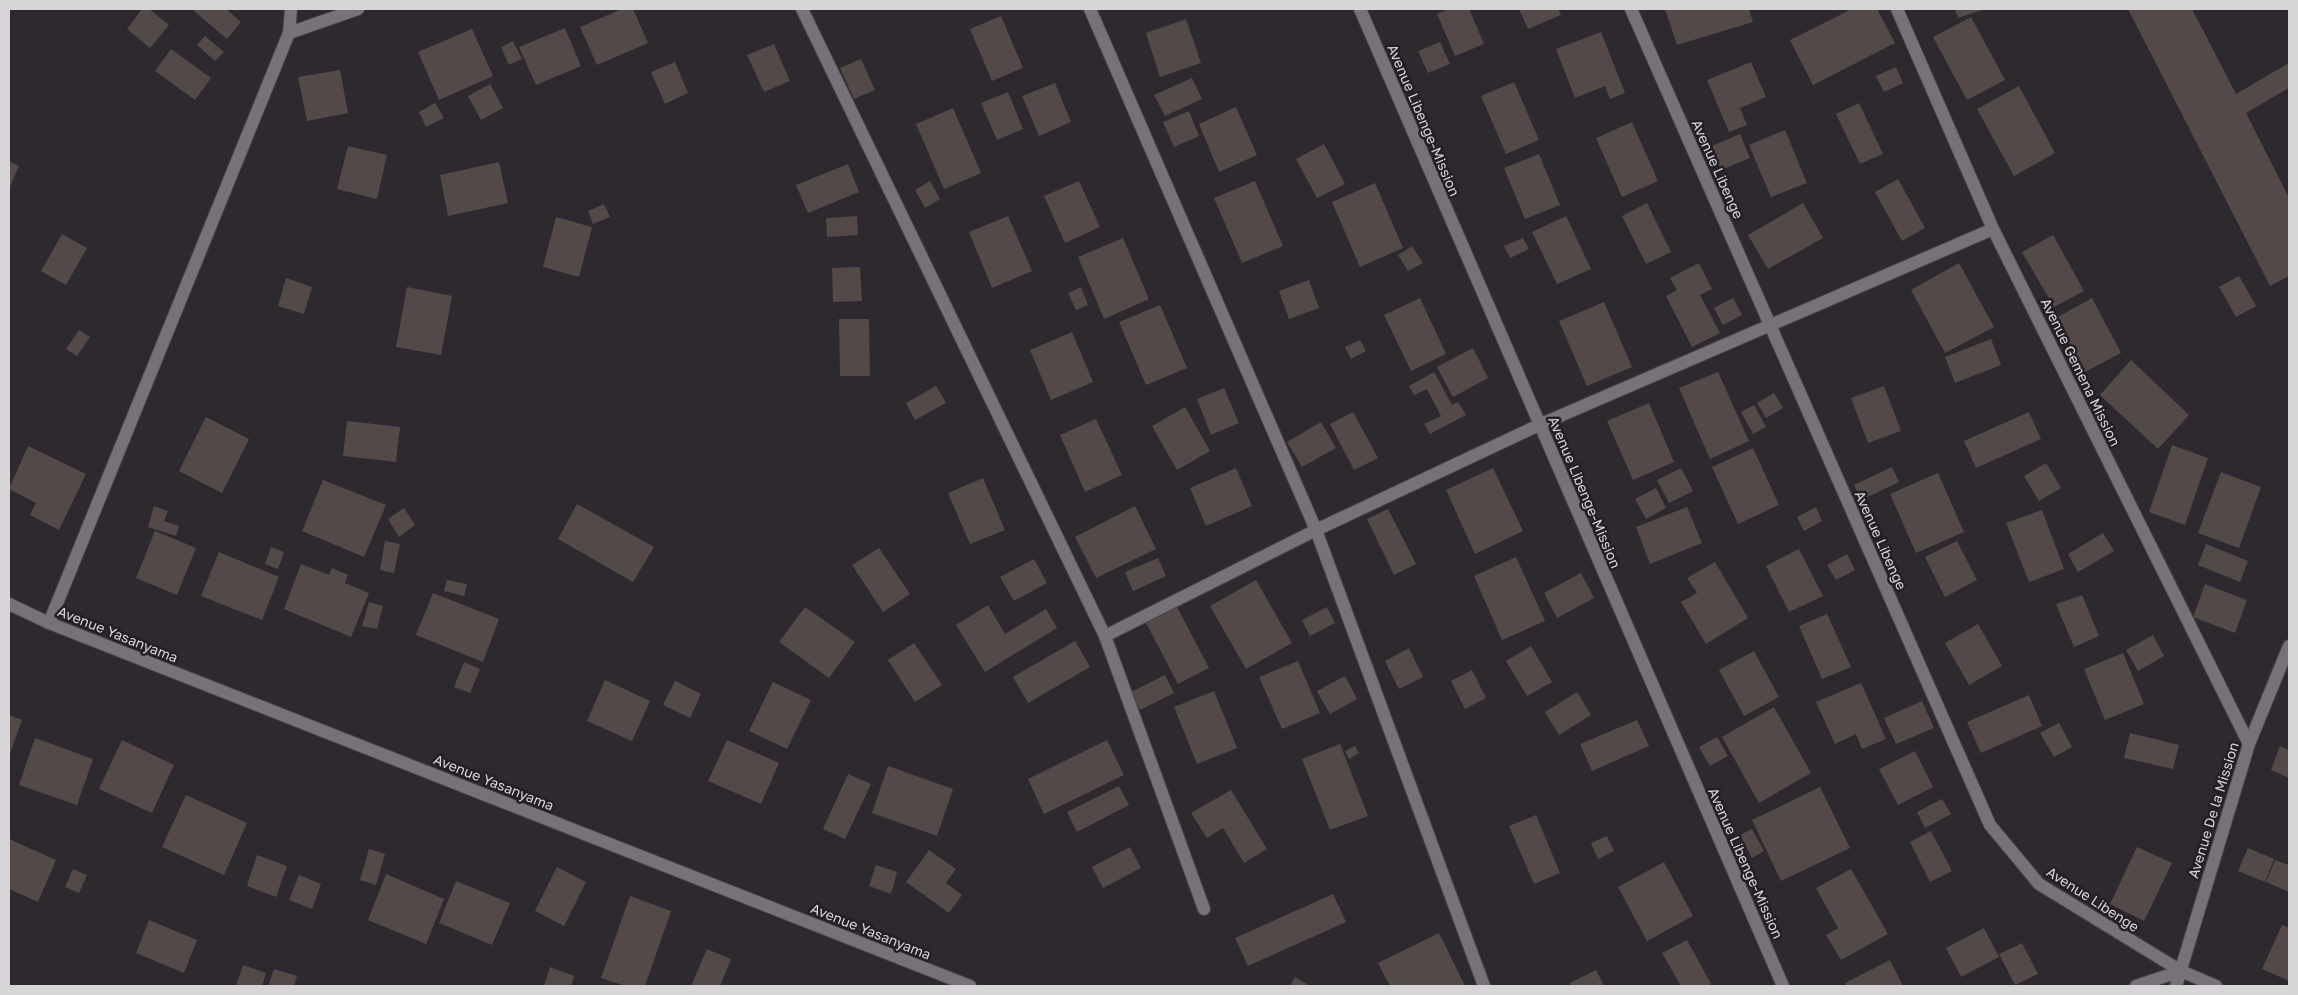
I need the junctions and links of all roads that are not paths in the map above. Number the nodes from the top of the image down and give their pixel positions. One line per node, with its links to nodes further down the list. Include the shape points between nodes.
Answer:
1 (291, 9): 8 (street)
2 (358, 9): 8 (street)
3 (802, 9): 15 (street)
4 (1090, 9): 12 (street)
5 (1360, 9): 11 (street, Avenue Libenge-Mission)
6 (1631, 9): 10 (street, Avenue Libenge)
7 (1897, 9): 9 (street, Avenue Gemena Mission)
8 (289, 33): 14 (street)
9 (1993, 230): 10 (street); 17 (street, Avenue Gemena Mission)
10 (1770, 325): 11 (street); 19 (street, Avenue Libenge, via 1990,825 2038,884)
11 (1539, 425): 12 (street); 22 (street, Avenue Libenge-Mission)
12 (1316, 530): 15 (street); 21 (street)
13 (9, 604): 14 (street, Avenue Yasanyama)
14 (49, 623): 20 (street, Avenue Yasanyama)
15 (1105, 636): 18 (street)
16 (2289, 646): 17 (street, Avenue De la Mission)
17 (2249, 744): 19 (street, Avenue De la Mission)
18 (1204, 909)
19 (2181, 971): 23 (street); 24 (street, Avenue De la Mission); 25 (street, Avenue Libenge)
20 (970, 986)
21 (1484, 986)
22 (1783, 986)
23 (2136, 986)
24 (2176, 986)
25 (2216, 986)

